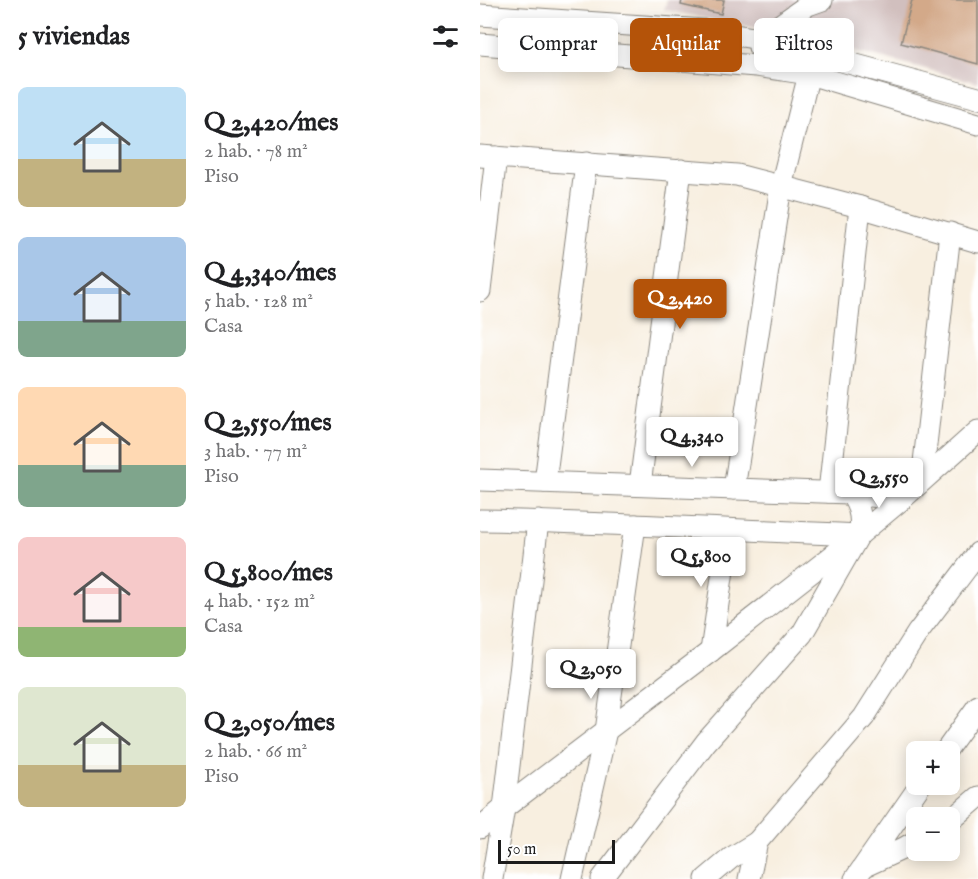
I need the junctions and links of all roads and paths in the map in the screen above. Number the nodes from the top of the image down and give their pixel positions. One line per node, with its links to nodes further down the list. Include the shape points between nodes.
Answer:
1 (822, 0): 3 (street)
2 (480, 15): 4 (street, via 704,30)
3 (790, 18)
4 (754, 38)
5 (480, 44): 7 (street)
6 (854, 64): 10 (street)
7 (754, 66)
8 (796, 72): 9 (street)
9 (809, 74): 11 (street); 15 (street)
10 (978, 98)
11 (978, 124)
12 (488, 156): 13 (street); 19 (street)
13 (586, 163): 14 (street); 23 (street)
14 (681, 171): 15 (street, via 737,175); 24 (street)
15 (781, 186): 16 (street); 25 (street)
16 (860, 207): 17 (street); 26 (street)
17 (950, 233): 18 (street); 22 (street)
18 (978, 242)
19 (480, 291)
20 (978, 431): 22 (street)
21 (480, 480): 23 (street)
22 (922, 480): 27 (street)
23 (545, 482): 24 (street)
24 (640, 485): 25 (street)
25 (734, 489): 26 (street)
26 (840, 493): 27 (street); 32 (street, via 860,510)
27 (901, 500): 32 (street)
28 (480, 520): 29 (street)
29 (538, 521): 30 (street); 40 (street)
30 (635, 525): 31 (street); 36 (street)
31 (729, 530): 32 (street); 34 (street)
32 (859, 535): 34 (street); 48 (street, via 802,634 706,742)
33 (978, 553): 43 (street, via 918,632 864,717)
34 (711, 651): 36 (street)
35 (978, 706): 37 (street)
36 (606, 731): 40 (street); 47 (street)
37 (953, 741)
38 (913, 795): 45 (street)
39 (978, 797): 41 (street)
40 (504, 808): 42 (street); 46 (street)
41 (960, 812)
42 (480, 828)
43 (757, 842): 49 (street); 50 (street)
44 (906, 847): 45 (street)
45 (860, 872)
46 (492, 879)
47 (572, 879)
48 (602, 879)
49 (706, 879)
50 (749, 879)

